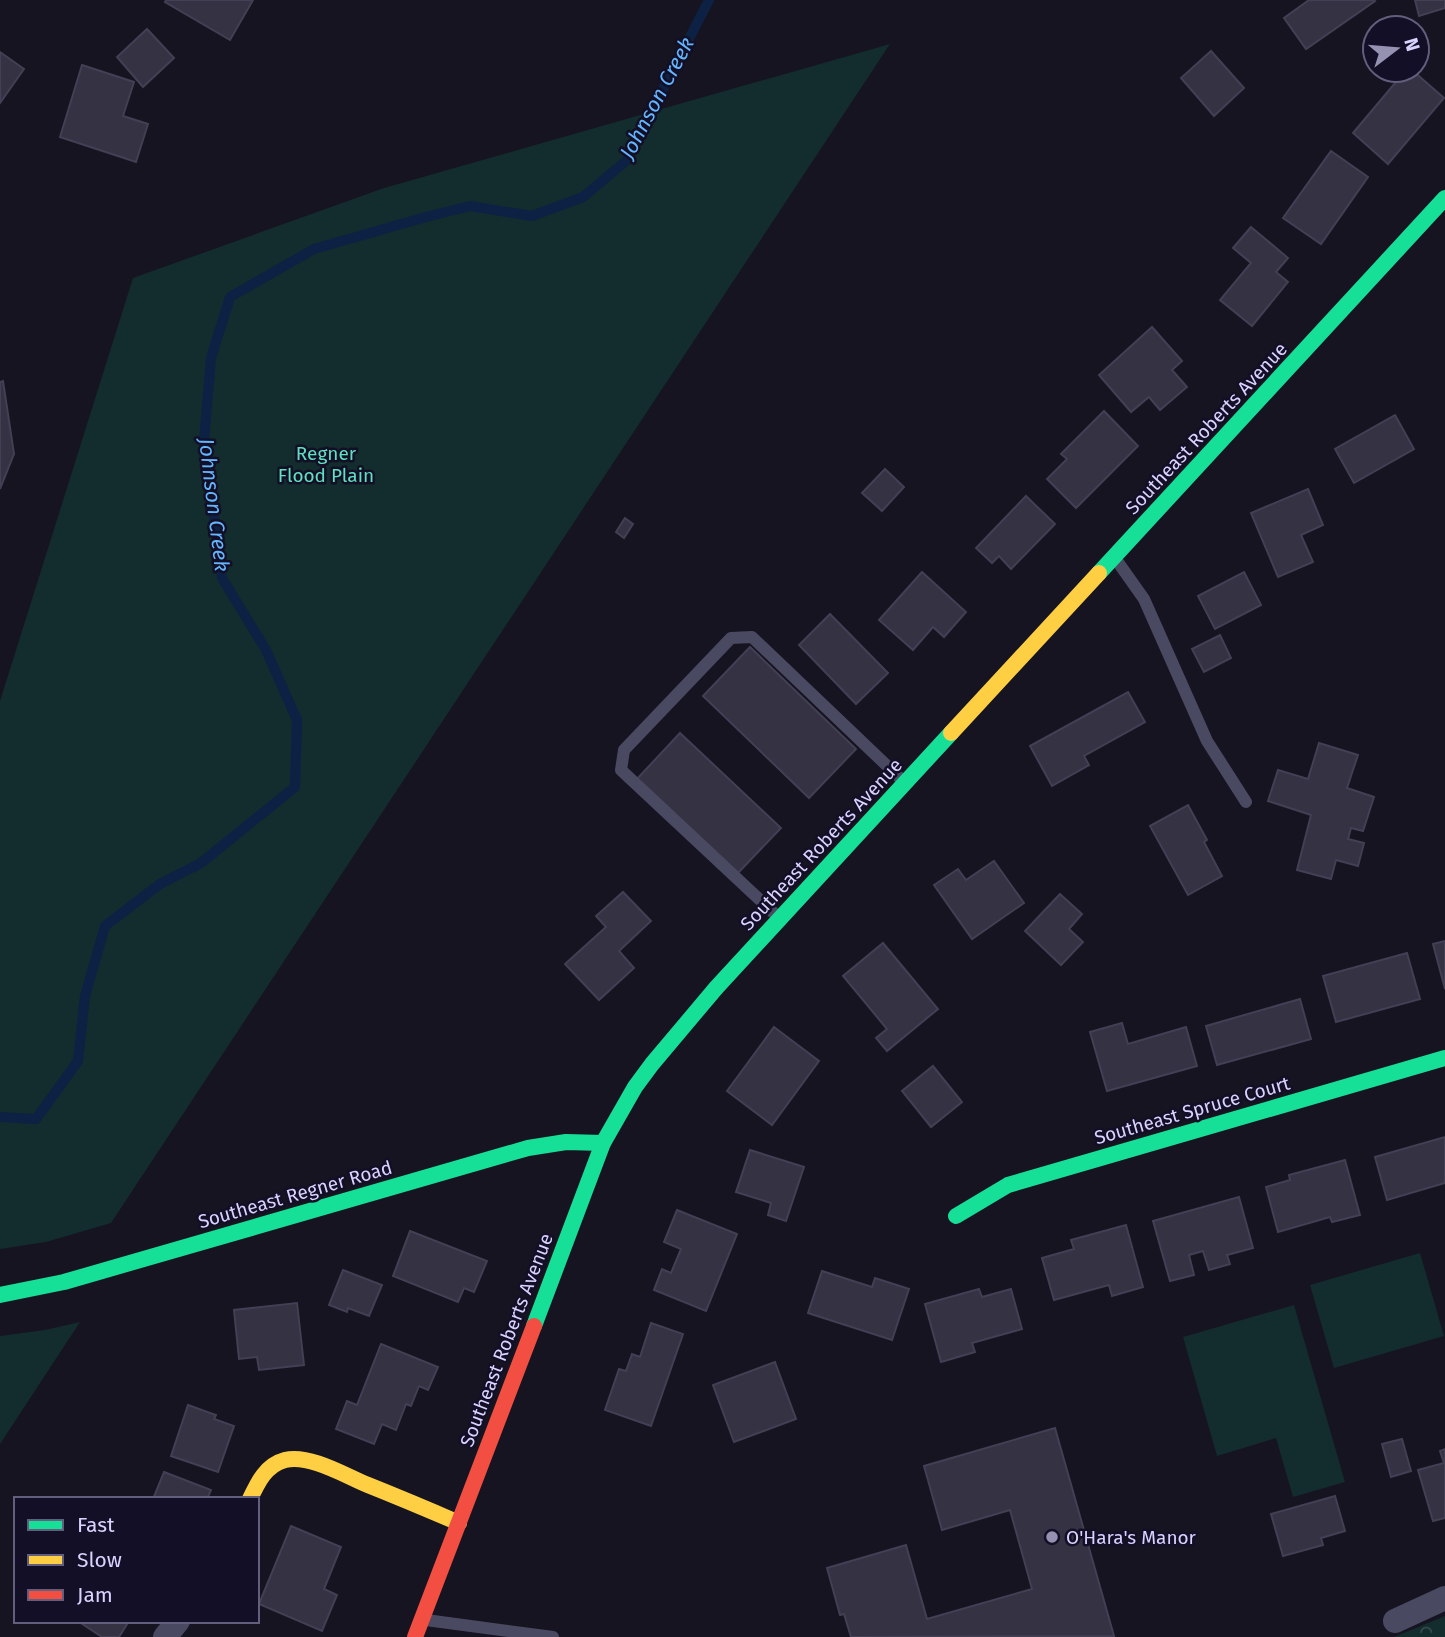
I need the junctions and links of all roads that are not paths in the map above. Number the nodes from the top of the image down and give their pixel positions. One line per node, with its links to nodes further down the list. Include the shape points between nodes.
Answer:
1 (1445, 198): 2 (street, Southeast Roberts Avenue)
2 (1114, 558): 3 (street, Southeast Roberts Avenue); 4 (lane, via 1144,599 1207,741)
3 (906, 783): 5 (street, Southeast Roberts Avenue); 5 (lane, via 752,637 731,638 624,750 621,770)
4 (1246, 802)
5 (780, 920): 7 (street, Southeast Roberts Avenue, via 652,1064)
6 (1445, 1058): 8 (street, Southeast Spruce Court, via 1008,1185)
7 (603, 1143): 9 (street, Southeast Regner Road, via 576,1140 528,1147 64,1282); 11 (street, Southeast Roberts Avenue)
8 (956, 1216)
9 (0, 1294)
10 (251, 1497): 11 (street, via 266,1471 292,1459 336,1471)
11 (458, 1523): 13 (street, Southeast Roberts Avenue)
12 (1445, 1598): 14 (street)
13 (422, 1620): 17 (street, Southeast Roberts Avenue); 18 (lane)
14 (1395, 1621)
15 (176, 1623): 16 (street)
16 (165, 1637)
17 (415, 1637)
18 (553, 1637)

